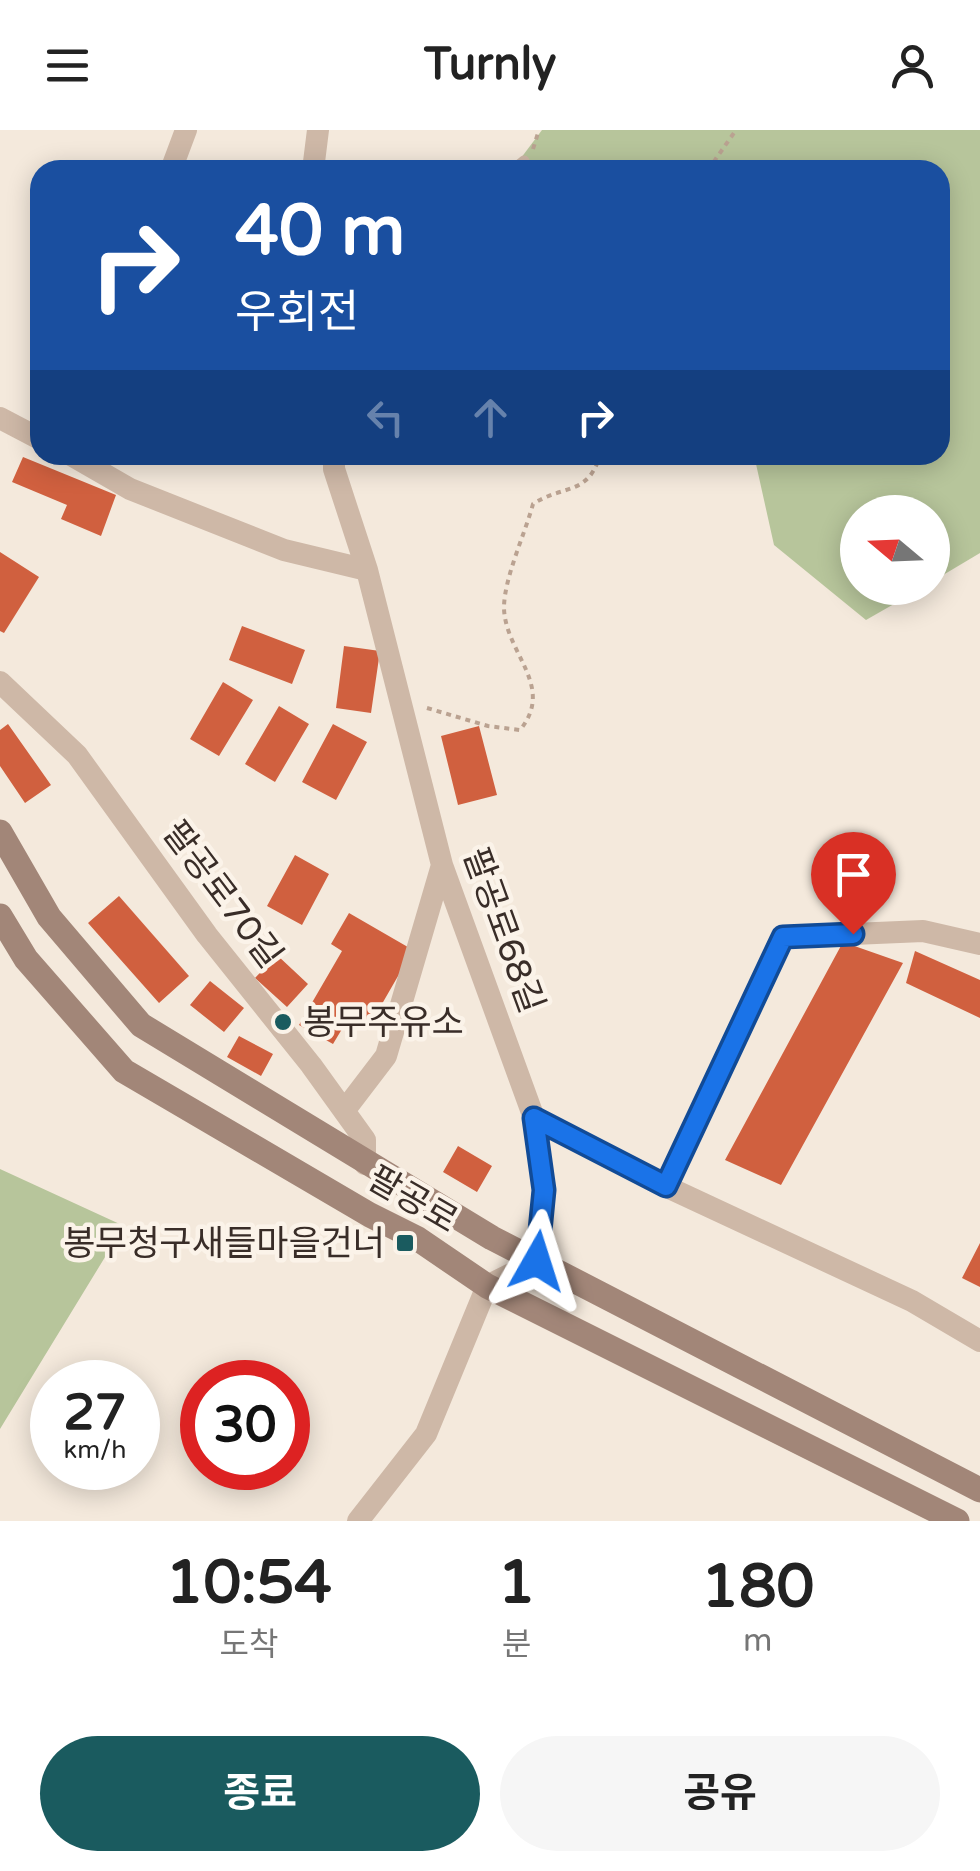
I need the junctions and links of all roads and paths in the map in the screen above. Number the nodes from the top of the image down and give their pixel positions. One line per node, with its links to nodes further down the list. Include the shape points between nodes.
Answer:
1 (186, 130): 4 (street)
2 (318, 130): 5 (street)
3 (736, 130): 6 (path)
4 (176, 160)
5 (314, 160)
6 (715, 160)
7 (0, 418): 8 (street)
8 (30, 434)
9 (93, 465): 12 (street, via 130,489 284,550)
10 (334, 465): 12 (street, 팔공로68길)
11 (597, 465): 14 (path, via 584,485 533,504 512,573 504,609 535,694 530,718 520,730 424,707)
12 (367, 570): 14 (street, 팔공로68길)
13 (0, 682): 19 (street, 팔공로70길, via 78,755)
14 (403, 718): 16 (street, 팔공로68길)
15 (0, 832): 21 (main road, 팔공로, via 49,917 140,1025)
16 (442, 865): 19 (street, via 386,1056); 20 (street, 팔공로68길)
17 (0, 916): 24 (main road, 팔공로, via 26,959 124,1071 418,1239)
18 (980, 944): 22 (street, via 923,931 783,937)
19 (344, 1111): 21 (street, 팔공로70길, via 366,1140)
20 (534, 1118): 22 (street); 23 (street, 팔공로68길, via 544,1190)
21 (365, 1164): 23 (main road, 팔공로)
22 (666, 1186): 25 (street, via 912,1301)
23 (537, 1261): 24 (street); 26 (main road, 팔공로)
24 (487, 1286): 27 (street, via 426,1434); 28 (main road, 팔공로)
25 (980, 1342)
26 (980, 1490)
27 (358, 1521)
28 (957, 1521)

